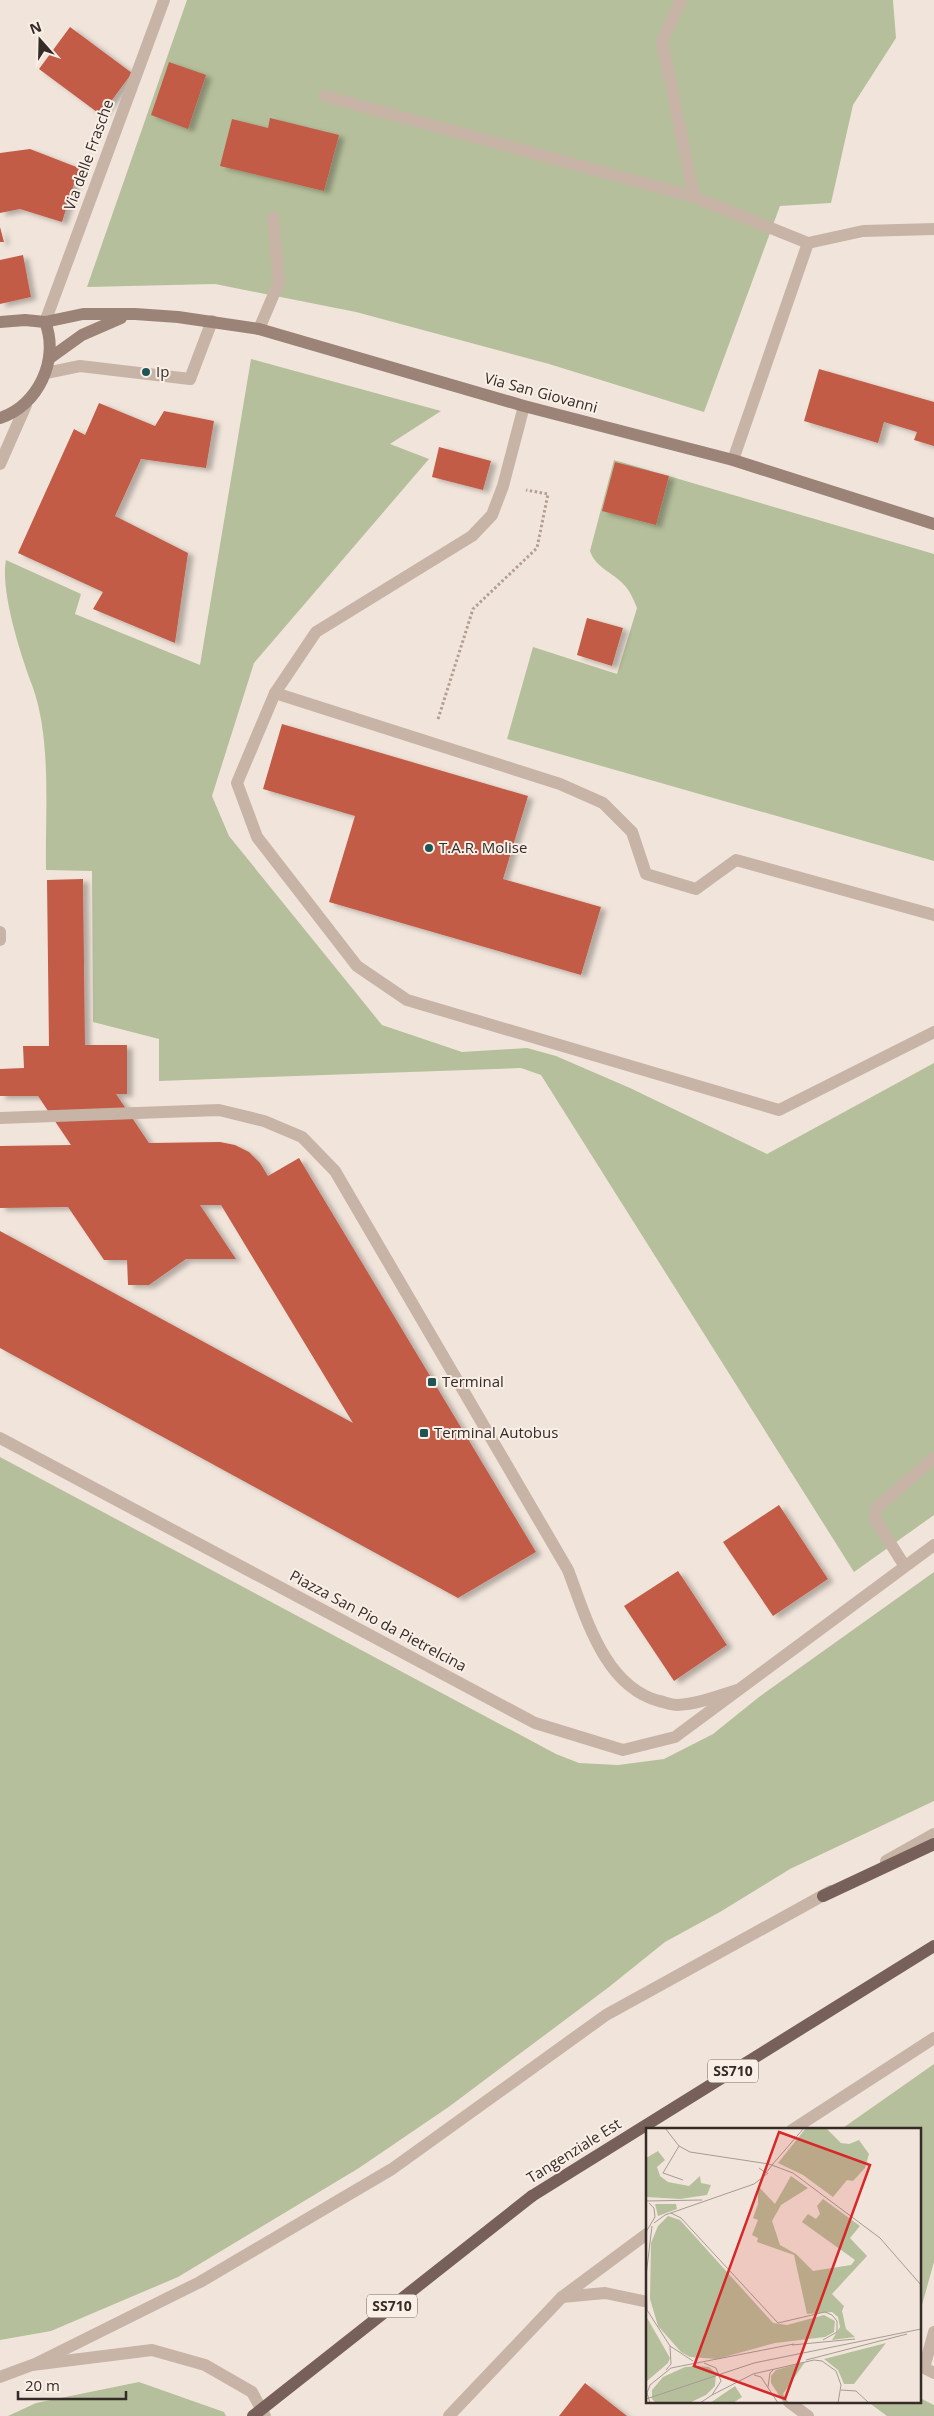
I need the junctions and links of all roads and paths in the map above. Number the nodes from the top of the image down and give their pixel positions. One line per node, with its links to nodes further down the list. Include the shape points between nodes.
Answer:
1 (164, 0): 11 (street, Via delle Frasche)
2 (681, 0): 4 (street, via 662,41)
3 (324, 96): 4 (street)
4 (694, 197): 7 (street)
5 (272, 217): 12 (street, via 278,282)
6 (934, 230): 7 (street, via 863,231)
7 (808, 243): 18 (street)
8 (135, 314): 9 (main road, Via San Giovanni); 11 (main road, Via San Giovanni, via 83,314); 13 (main road, Via San Giovanni, via 82,334)
9 (212, 321): 12 (main road, Via San Giovanni); 14 (street, via 190,379 80,366)
10 (0, 322): 11 (main road, Via San Giovanni)
11 (45, 322): 13 (main road, via 50,334)
12 (259, 329): 16 (main road, Via San Giovanni)
13 (50, 358): 14 (main road)
14 (46, 372): 15 (main road)
15 (26, 405): 17 (main road); 19 (street)
16 (524, 406): 18 (main road, Via San Giovanni); 20 (street)
17 (0, 418)
18 (733, 460): 21 (main road, Via San Giovanni)
19 (0, 464)
20 (503, 486): 22 (street, via 492,515 472,536 316,632); 23 (path, via 548,494 537,548 473,609)
21 (934, 524)
22 (275, 693): 23 (street); 27 (street, via 237,783 257,838 357,966 407,1000 779,1110)
23 (431, 742): 24 (street, via 560,784 603,803 632,832 646,874 696,889 736,860)
24 (934, 915)
25 (0, 932): 26 (street)
26 (0, 940)
27 (934, 1032)
28 (0, 1118): 33 (street, via 219,1110 264,1121 302,1137 335,1172 568,1570 588,1621 614,1671 645,1697 675,1705 709,1699)
29 (0, 1438): 33 (street, Piazza San Pio da Pietrelcina, via 535,1723 623,1750 675,1737)
30 (934, 1458): 32 (street, via 877,1507 875,1518)
31 (934, 1545): 32 (street, Piazza San Pio da Pietrelcina)
32 (904, 1565): 33 (street, Piazza San Pio da Pietrelcina)
33 (746, 1686)
34 (934, 1834): 36 (street)
35 (934, 1844): 36 (main road)
36 (823, 1896): 44 (street, via 606,2015 392,2170 200,2282)
37 (934, 1946): 48 (main road, Tangenziale Est / SS710, bridge, via 532,2196)
38 (934, 2038): 39 (street)
39 (795, 2128)
40 (646, 2234): 41 (street)
41 (562, 2297): 42 (street, via 605,2293); 50 (street)
42 (646, 2302)
43 (934, 2332): 45 (street, via 924,2368)
44 (32, 2365): 46 (street); 49 (street, via 152,2350 205,2365 252,2392)
45 (934, 2373)
46 (0, 2377)
47 (792, 2404): 51 (street)
48 (253, 2416)
49 (265, 2416)
50 (449, 2416)
51 (808, 2416)

